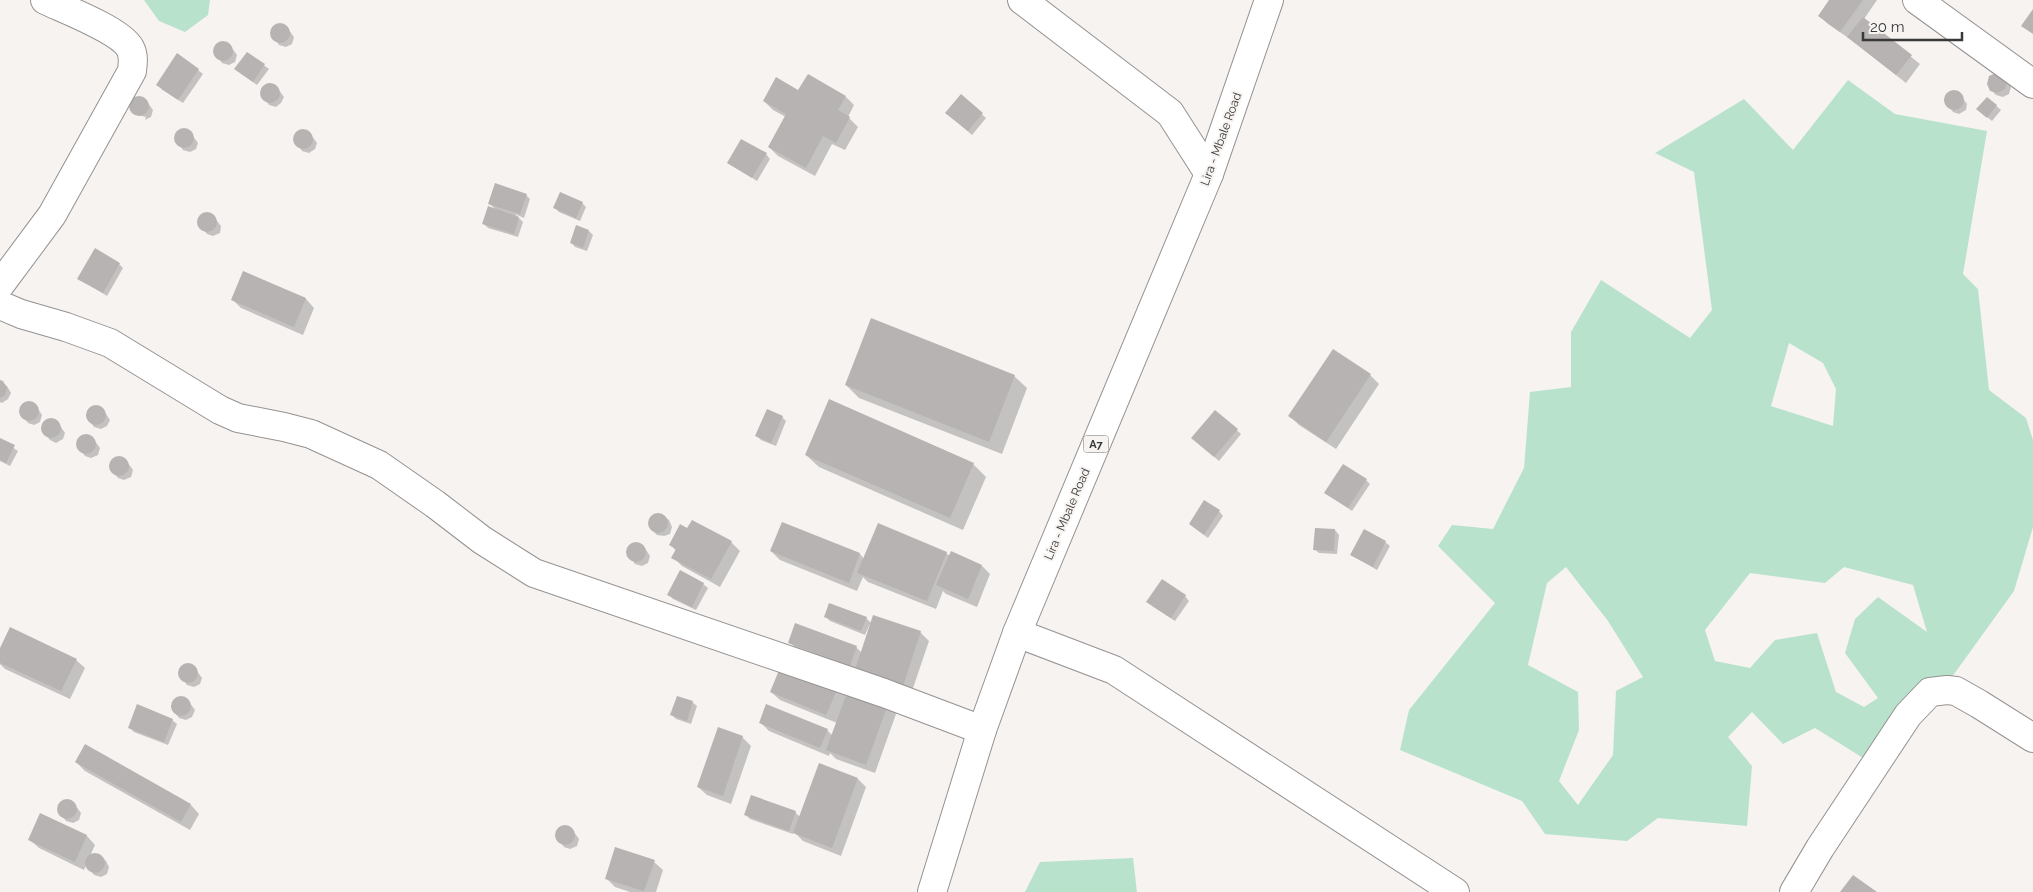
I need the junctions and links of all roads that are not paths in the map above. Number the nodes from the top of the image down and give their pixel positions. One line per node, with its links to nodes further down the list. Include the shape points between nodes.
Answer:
1 (45, 0): 7 (street, via 84,17 126,42 132,53 132,71 52,215)
2 (1022, 0): 6 (street, via 1170,113)
3 (1269, 0): 6 (street, Lira - Mbale Road / A7)
4 (1917, 0): 5 (street)
5 (2033, 84)
6 (1209, 174): 9 (street, Lira - Mbale Road / A7)
7 (0, 285)
8 (0, 306): 10 (street, via 110,343 238,418 311,434 379,465 482,540 534,573 884,693)
9 (1017, 633): 10 (street, Lira - Mbale Road / A7); 13 (street, via 1114,670)
10 (982, 730): 12 (street, Lira - Mbale Road / A7)
11 (2033, 738): 14 (street, via 1956,692 1930,692 1908,715)
12 (932, 892)
13 (1455, 892)
14 (1794, 892)

